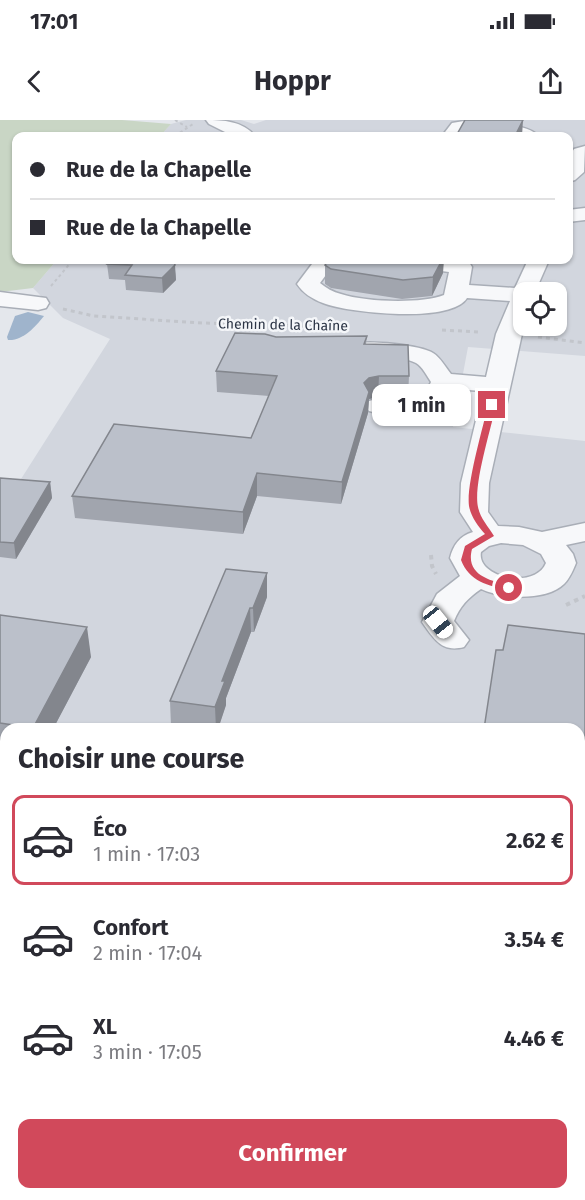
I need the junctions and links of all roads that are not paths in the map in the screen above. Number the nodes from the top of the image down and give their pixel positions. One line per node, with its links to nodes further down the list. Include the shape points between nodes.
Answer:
1 (215, 120): 2 (street)
2 (238, 132)
3 (454, 132): 4 (street, via 464,126)
4 (515, 132)
5 (585, 152): 6 (street, via 581,153)
6 (575, 181)
7 (323, 264): 11 (street, via 308,284 332,300 438,306 449,304)
8 (436, 264): 11 (street, via 460,267)
9 (536, 264): 10 (street)
10 (529, 282)
11 (458, 291): 12 (street)
12 (513, 294)
13 (0, 299): 14 (street)
14 (38, 303)
15 (513, 322): 18 (street)
16 (342, 338): 17 (street, via 425,358)
17 (444, 381): 18 (street); 19 (street, via 434,402 424,406)
18 (496, 385): 21 (street, via 473,505 477,519)
19 (378, 406)
20 (585, 532): 22 (street)
21 (490, 536): 22 (street, via 521,535); 23 (street, via 474,543 465,554 467,566)
22 (541, 541): 23 (street, via 555,551 560,561 559,570 549,581 514,588)
23 (478, 578): 24 (street, via 455,592 444,606 438,622)
24 (453, 640)

